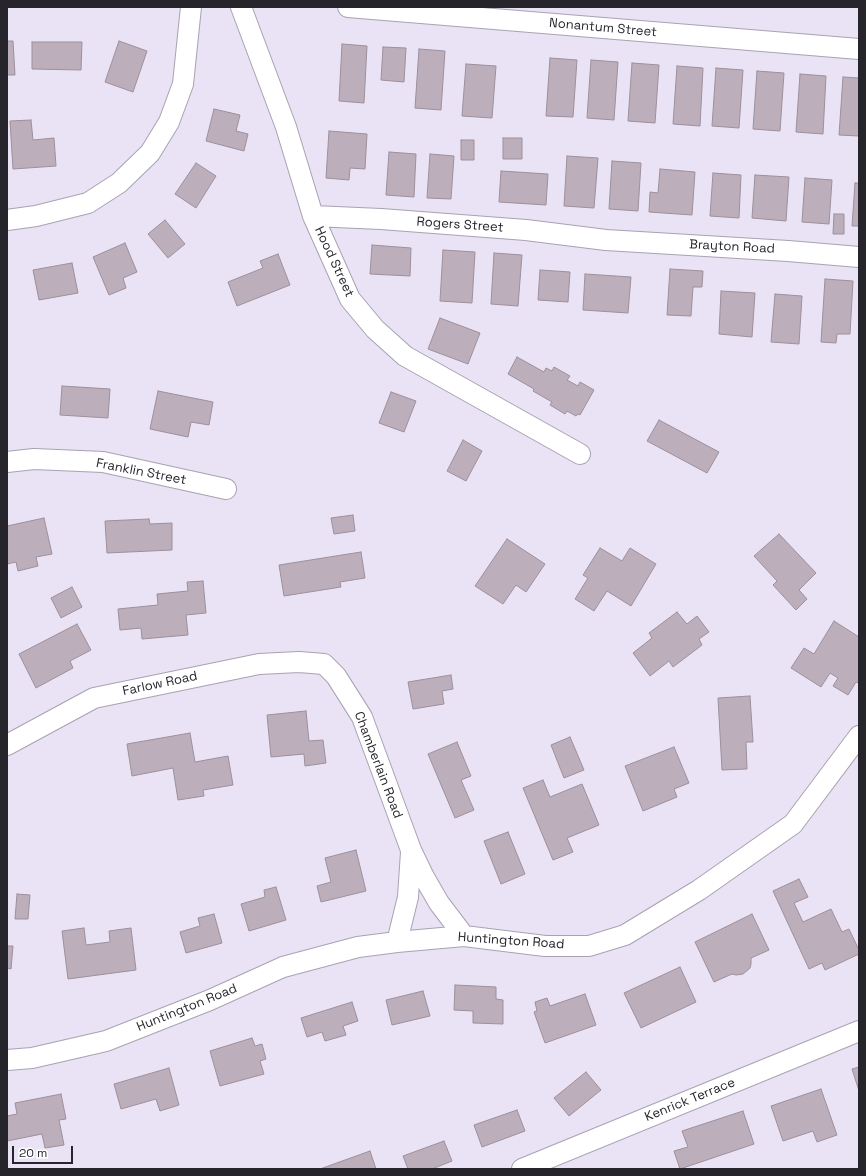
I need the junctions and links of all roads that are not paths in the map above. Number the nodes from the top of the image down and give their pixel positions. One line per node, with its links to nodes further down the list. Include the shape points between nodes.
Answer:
1 (191, 7): 7 (street, via 182,84 170,122 150,153 119,183 88,203 36,216)
2 (241, 7): 6 (street, Hood Street, via 286,127)
3 (348, 7): 4 (street, Nonantum Street)
4 (509, 14): 5 (street, Nonantum Street)
5 (859, 49)
6 (313, 216): 8 (street, Rogers Street, via 526,230); 10 (street, Hood Street, via 350,299 375,329 405,356)
7 (7, 220)
8 (606, 240): 9 (street, Brayton Road, via 788,250)
9 (859, 257)
10 (580, 454)
11 (7, 462): 12 (street, Franklin Street, via 34,459 103,462)
12 (226, 489)
13 (325, 665): 15 (street, Farlow Road, via 299,662 259,664 94,698); 16 (street, Chamberlain Road, via 336,676 362,717)
14 (859, 736): 17 (street, Huntington Road, via 793,824 699,890 625,934 589,946 545,946)
15 (7, 745)
16 (411, 850): 17 (street, Chamberlain Road, via 439,903); 18 (street, Chamberlain Road, via 408,897)
17 (464, 936): 18 (street, Huntington Road)
18 (397, 942): 20 (street, Huntington Road, via 358,947 283,967 210,1000 106,1041 32,1058)
19 (859, 1031): 21 (street, Kenrick Terrace)
20 (7, 1060)
21 (522, 1169)

